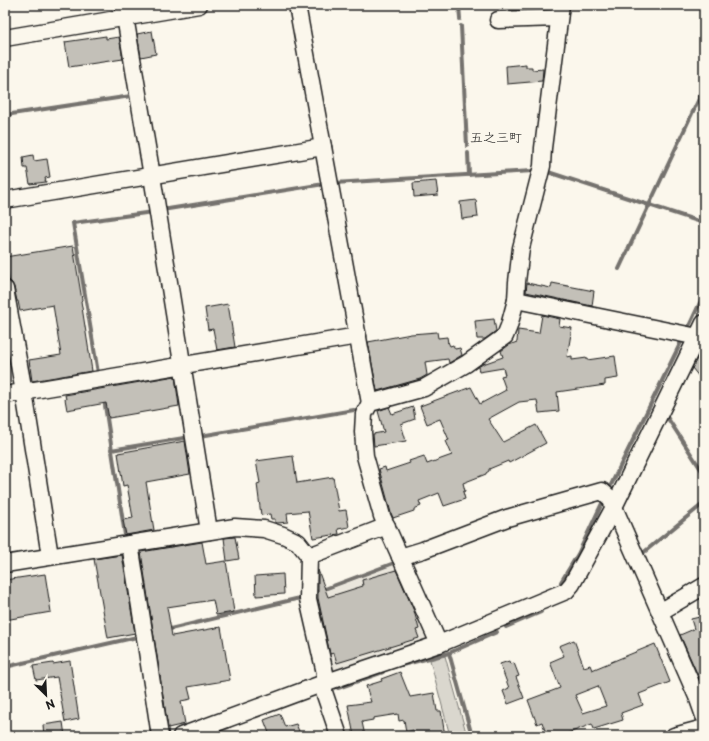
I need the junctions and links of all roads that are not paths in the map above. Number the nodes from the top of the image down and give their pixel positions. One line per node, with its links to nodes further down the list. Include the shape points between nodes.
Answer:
1 (199, 5): 3 (street)
2 (297, 5): 7 (street)
3 (124, 11): 6 (street); 8 (street)
4 (560, 11): 5 (street); 11 (street, via 542,166 521,248)
5 (498, 20)
6 (5, 36)
7 (323, 147): 8 (street); 13 (street)
8 (152, 176): 9 (street); 14 (street)
9 (5, 200)
10 (5, 289): 15 (street)
11 (516, 300): 12 (street); 17 (street, via 504,336 466,364 424,388)
12 (701, 330): 18 (street)
13 (358, 336): 14 (street); 17 (street)
14 (182, 366): 15 (street); 20 (street)
15 (24, 392): 16 (street); 22 (street)
16 (5, 395)
17 (370, 403): 19 (street, via 364,414 365,456)
18 (609, 499): 24 (street, via 507,518); 27 (street); 28 (street, via 572,584 566,591)
19 (386, 526): 23 (street); 24 (street)
20 (209, 531): 21 (street); 23 (street, via 234,527 264,529 298,542)
21 (130, 544): 22 (street); 33 (street)
22 (50, 556): 25 (street)
23 (309, 556): 30 (street, via 308,599 325,673)
24 (400, 557): 28 (street)
25 (5, 564)
26 (704, 586): 27 (street)
27 (660, 612): 29 (street)
28 (438, 644): 30 (street)
29 (697, 679): 31 (street)
30 (324, 683): 34 (street); 35 (street, via 324,692)
31 (704, 716)
32 (704, 728): 36 (street)
33 (160, 736)
34 (181, 736)
35 (339, 736)
36 (674, 736)

